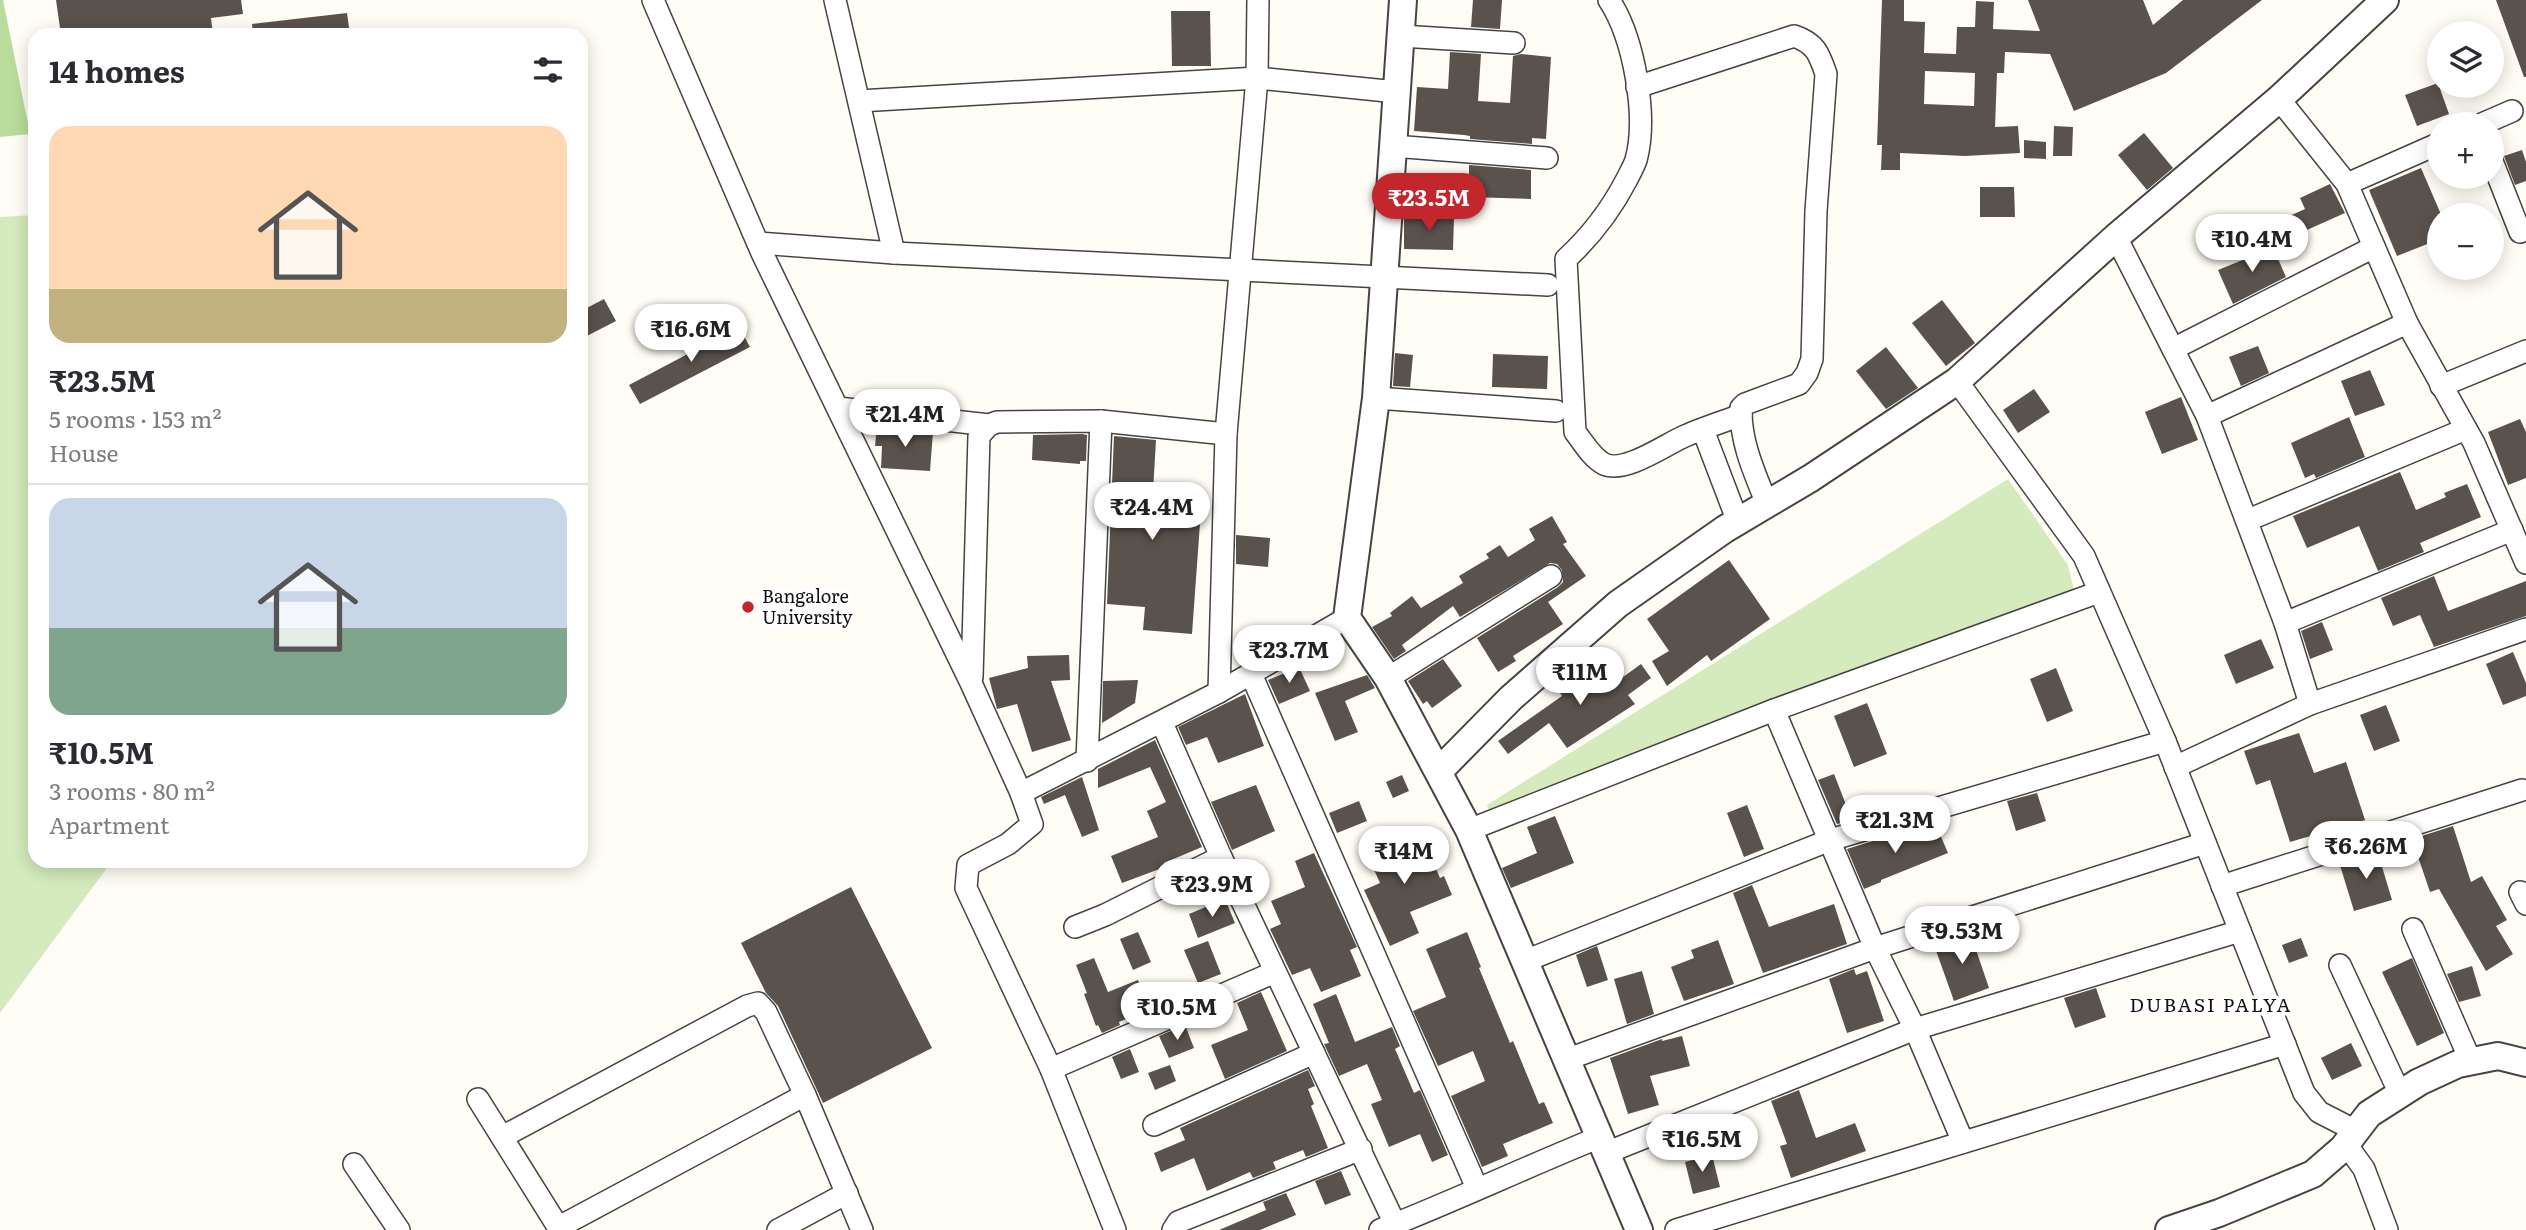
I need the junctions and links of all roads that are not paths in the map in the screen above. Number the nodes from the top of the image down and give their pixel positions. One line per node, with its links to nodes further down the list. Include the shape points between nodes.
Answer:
1 (653, 0): 23 (street)
2 (835, 0): 13 (street)
3 (1258, 0): 9 (street)
4 (1403, 0): 7 (street)
5 (1609, 0): 10 (street, via 1631,50)
6 (2385, 0): 12 (street)
7 (1401, 36): 8 (street); 11 (street)
8 (1514, 43)
9 (1257, 78): 11 (street); 13 (street); 26 (street)
10 (1637, 87): 37 (street, via 1794,36 1819,52 1826,74 1812,359 1799,384 1745,404); 42 (street, via 1641,111 1636,160 1613,207 1566,259 1575,432 1605,465 1616,465 1643,459)
11 (1397, 92): 16 (street)
12 (2279, 99): 19 (street); 22 (street)
13 (859, 102): 25 (street)
14 (2512, 111): 15 (street)
15 (2504, 114)
16 (1393, 146): 18 (street); 27 (street)
17 (2427, 149): 19 (street)
18 (1547, 158)
19 (2347, 184): 24 (street)
20 (2503, 189): 21 (street)
21 (2520, 232)
22 (2116, 237): 30 (street); 32 (street)
23 (758, 243): 25 (street); 35 (street)
24 (2374, 247): 29 (street); 30 (street)
25 (894, 253): 26 (street)
26 (1240, 270): 27 (street); 43 (street)
27 (1383, 278): 28 (street); 34 (street)
28 (1548, 285)
29 (2407, 323): 33 (street); 38 (street)
30 (2173, 349): 38 (street)
31 (2526, 351): 33 (street)
32 (1957, 381): 44 (street); 50 (street, via 2084,556)
33 (2441, 386): 41 (street)
34 (1376, 398): 36 (street); 51 (street)
35 (838, 408): 40 (street); 56 (street)
36 (1556, 411)
37 (1741, 415): 42 (street); 44 (street, via 1748,455)
38 (2207, 416): 45 (street)
39 (1101, 421): 40 (street); 43 (street); 62 (street)
40 (989, 425): 56 (street, via 979,436)
41 (2466, 429): 45 (street); 47 (street)
42 (1703, 430): 46 (street)
43 (1226, 434): 57 (street)
44 (1767, 504): 46 (street)
45 (2248, 520): 52 (street)
46 (1738, 522): 64 (street, via 1618,604 1511,698)
47 (2512, 530): 48 (street); 52 (street)
48 (2526, 564)
49 (1551, 576): 55 (street)
50 (2099, 592): 59 (street); 61 (street)
51 (1347, 618): 54 (street); 55 (street)
52 (2285, 623): 58 (street)
53 (2526, 629): 58 (street)
54 (1251, 674): 57 (street); 96 (street)
55 (1388, 678): 64 (street)
56 (971, 683): 66 (street)
57 (1219, 692): 60 (street)
58 (2310, 704): 63 (street)
59 (1774, 710): 67 (street); 68 (street)
60 (1162, 723): 62 (street); 70 (street)
61 (2165, 741): 63 (street); 68 (street)
62 (1087, 761): 66 (street)
63 (2175, 767): 69 (street)
64 (1438, 771): 67 (street)
65 (2522, 790): 71 (street)
66 (1021, 793): 85 (street, via 1032,824 1008,844 968,865 966,888)
67 (1469, 830): 76 (street)
68 (1830, 840): 75 (street); 76 (street)
69 (2205, 843): 71 (street); 75 (street)
70 (1221, 857): 72 (street); 78 (street)
71 (2222, 886): 74 (street)
72 (1075, 927)
73 (2413, 929): 83 (street)
74 (2240, 931): 79 (street); 80 (street)
75 (1875, 948): 79 (street); 82 (street)
76 (1525, 961): 82 (street)
77 (2340, 965): 86 (street)
78 (1275, 972): 81 (street); 85 (street)
79 (1915, 1029): 92 (street); 93 (street)
80 (2285, 1044): 91 (street, via 2304,1093); 92 (street)
81 (1314, 1054): 89 (street); 94 (street)
82 (1568, 1059): 93 (street)
83 (2471, 1062): 84 (street, via 2498,1056); 86 (street, via 2458,1064)
84 (2526, 1063)
85 (1051, 1069): 103 (street)
86 (2400, 1094): 91 (street, via 2369,1114)
87 (805, 1095): 90 (street, via 758,1003); 97 (street); 99 (street)
88 (478, 1099): 90 (street)
89 (1154, 1125)
90 (502, 1137): 99 (street)
91 (2351, 1138): 107 (street, via 2313,1174); 108 (street)
92 (1963, 1142): 106 (street)
93 (1603, 1145): 96 (street); 105 (street)
94 (1361, 1149): 98 (street); 104 (street, via 1178,1222)
95 (354, 1164): 100 (street)
96 (1477, 1188): 98 (street)
97 (846, 1193): 101 (street); 102 (street)
98 (1388, 1227)
99 (559, 1228)
100 (399, 1230)
101 (778, 1230)
102 (862, 1230)
103 (1115, 1230)
104 (1173, 1230)
105 (1639, 1230)
106 (1676, 1230)
107 (2169, 1230)
108 (2387, 1230)

